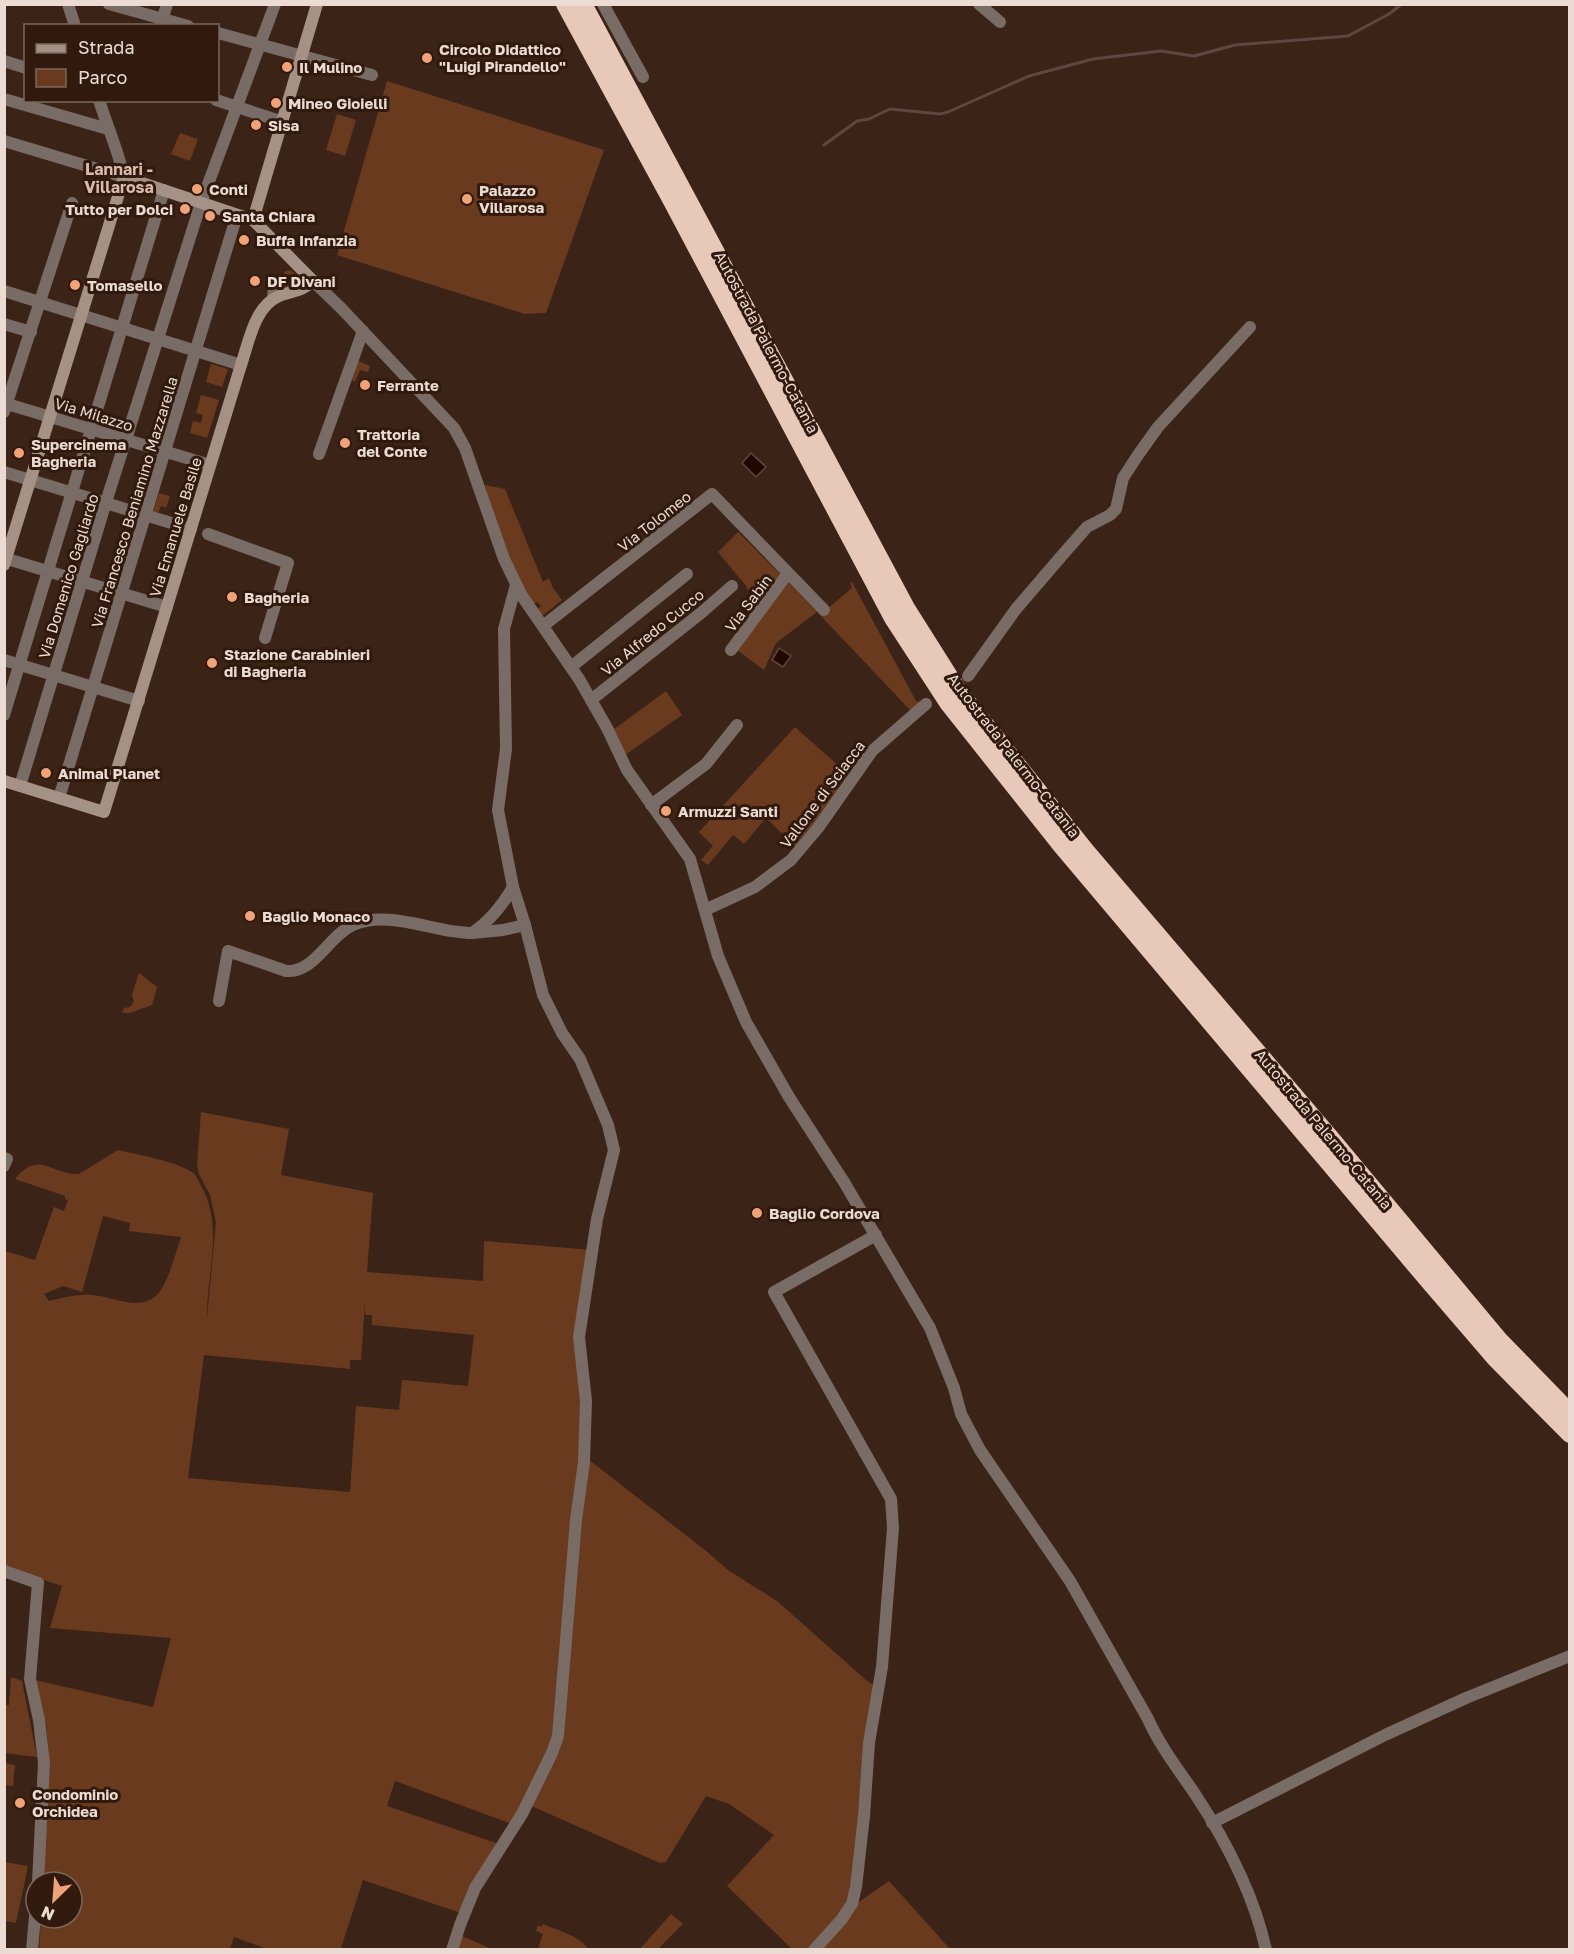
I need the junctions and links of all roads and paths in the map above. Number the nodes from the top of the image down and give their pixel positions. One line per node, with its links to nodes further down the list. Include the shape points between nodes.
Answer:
1 (68, 4): 12 (street)
2 (109, 4): 10 (street)
3 (167, 4): 10 (street)
4 (275, 4): 14 (street, Via Domenico Gagliardo)
5 (317, 4): 15 (main road)
6 (565, 4): 100 (highway, Autostrada Palermo-Catania, via 893,618 949,704 1061,845 1428,1280 1495,1358)
7 (583, 4): 99 (highway, Autostrada Palermo-Catania, via 906,608 959,692 1085,850 1498,1340)
8 (603, 4): 19 (street)
9 (979, 4): 11 (street)
10 (162, 22)
11 (1000, 22)
12 (74, 24)
13 (219, 33): 14 (street)
14 (260, 45): 15 (street); 23 (street, Via Domenico Gagliardo)
15 (302, 56): 18 (street); 24 (main road)
16 (4, 61): 17 (street)
17 (24, 67)
18 (372, 75)
19 (643, 77)
20 (4, 99): 25 (street)
21 (219, 101): 23 (street)
22 (100, 102): 25 (street)
23 (238, 108): 24 (street); 30 (street, Via Domenico Gagliardo)
24 (283, 122): 32 (main road)
25 (108, 129): 27 (street, via 119,152)
26 (4, 141): 27 (street)
27 (124, 177): 28 (main road); 38 (main road)
28 (165, 190): 30 (main road); 40 (street)
29 (72, 203): 37 (street)
30 (201, 203): 31 (main road); 44 (street, Via Domenico Gagliardo)
31 (237, 215): 32 (main road); 45 (street, Via Francesco Beniamino Mazzarella)
32 (253, 220): 33 (main road)
33 (313, 281): 36 (main road); 42 (street)
34 (273, 285): 36 (street)
35 (4, 291): 37 (street)
36 (271, 301): 46 (main road, Via Emanuele Basile, via 257,318)
37 (40, 302): 38 (street); 43 (street)
38 (81, 315): 40 (street); 48 (main road)
39 (4, 324): 43 (street)
40 (122, 327): 44 (street); 49 (street)
41 (1250, 327): 78 (street, via 1158,427 1124,478 1116,509 1087,527 1016,609)
42 (363, 331): 52 (street); 66 (street, via 454,428)
43 (30, 332): 47 (street)
44 (159, 339): 45 (street); 50 (street, Via Domenico Gagliardo)
45 (195, 351): 46 (street); 51 (street, Via Francesco Beniamino Mazzarella)
46 (240, 365): 53 (main road, Via Emanuele Basile)
47 (5, 406): 48 (street, Via Milazzo)
48 (50, 416): 49 (street, Via Milazzo); 55 (main road)
49 (91, 428): 50 (street, Via Milazzo); 56 (street)
50 (127, 440): 51 (street, Via Milazzo); 57 (street, Via Domenico Gagliardo)
51 (165, 451): 53 (street, Via Milazzo); 58 (street, Via Francesco Beniamino Mazzarella)
52 (319, 454)
53 (210, 465): 59 (main road, Via Emanuele Basile)
54 (4, 472): 55 (street)
55 (30, 480): 56 (street); 61 (main road)
56 (71, 492): 57 (street); 62 (street)
57 (106, 502): 58 (street); 65 (street, Via Domenico Gagliardo)
58 (145, 515): 59 (street); 68 (street, Via Francesco Beniamino Mazzarella)
59 (191, 529): 69 (main road, Via Emanuele Basile)
60 (208, 534): 72 (street, via 288,563)
61 (5, 560): 62 (street)
62 (47, 572): 65 (street); 75 (street)
63 (788, 573): 70 (street, Via Tolomeo); 71 (street, Via Tolomeo, via 712,494); 73 (street, Via Sabin)
64 (687, 574): 76 (street)
65 (81, 582): 68 (street); 77 (street, Via Domenico Gagliardo)
66 (516, 585): 71 (street); 89 (street, via 504,630 506,749 498,810)
67 (732, 586): 80 (street, Via Alfredo Cucco)
68 (121, 594): 69 (street); 79 (street, Via Francesco Beniamino Mazzarella)
69 (167, 607): 81 (main road, Via Emanuele Basile)
70 (824, 610)
71 (543, 626): 76 (street)
72 (265, 638)
73 (731, 650)
74 (4, 660): 75 (street)
75 (20, 664): 77 (street); 83 (street)
76 (571, 667): 80 (street)
77 (54, 675): 79 (street); 86 (street, Via Domenico Gagliardo)
78 (968, 676)
79 (93, 687): 81 (street); 87 (street, Via Francesco Beniamino Mazzarella)
80 (591, 700): 88 (street, via 627,770)
81 (139, 701): 87 (main road, Via Emanuele Basile, via 104,812)
82 (926, 704): 90 (street, Vallone di Sciacca, via 872,751 791,860 755,887)
83 (4, 715)
84 (737, 725): 88 (street, via 706,764)
85 (4, 782): 86 (main road)
86 (20, 786): 87 (main road)
87 (59, 798)
88 (651, 805): 90 (street, via 690,859)
89 (513, 887): 91 (street); 92 (street)
90 (705, 910): 98 (street, via 718,956 746,1022)
91 (491, 918): 93 (street, via 493,928); 94 (street)
92 (525, 925): 93 (street); 107 (street, via 543,995 580,1059 608,1125 614,1150 597,1219 579,1337 585,1401 584,1462 558,1736 522,1814 475,1888)
93 (503, 930): 94 (street)
94 (472, 933): 95 (street, via 377,920 353,925 305,968 295,971 228,951)
95 (219, 1001)
96 (4, 1158): 97 (street)
97 (4, 1166)
98 (876, 1235): 103 (street, via 930,1328 961,1414 980,1449 1070,1581 1158,1740); 108 (street, via 774,1292 891,1499 893,1528 882,1667 869,1743 854,1895 842,1919)
99 (1569, 1413)
100 (1569, 1434)
101 (4, 1571): 104 (street, via 38,1583 30,1679 44,1763)
102 (1569, 1656): 103 (street, via 1385,1735)
103 (1212, 1823): 109 (street, via 1250,1895)
104 (39, 1870)
105 (34, 1930): 106 (street)
106 (32, 1950)
107 (452, 1950)
108 (814, 1950)
109 (1266, 1950)

